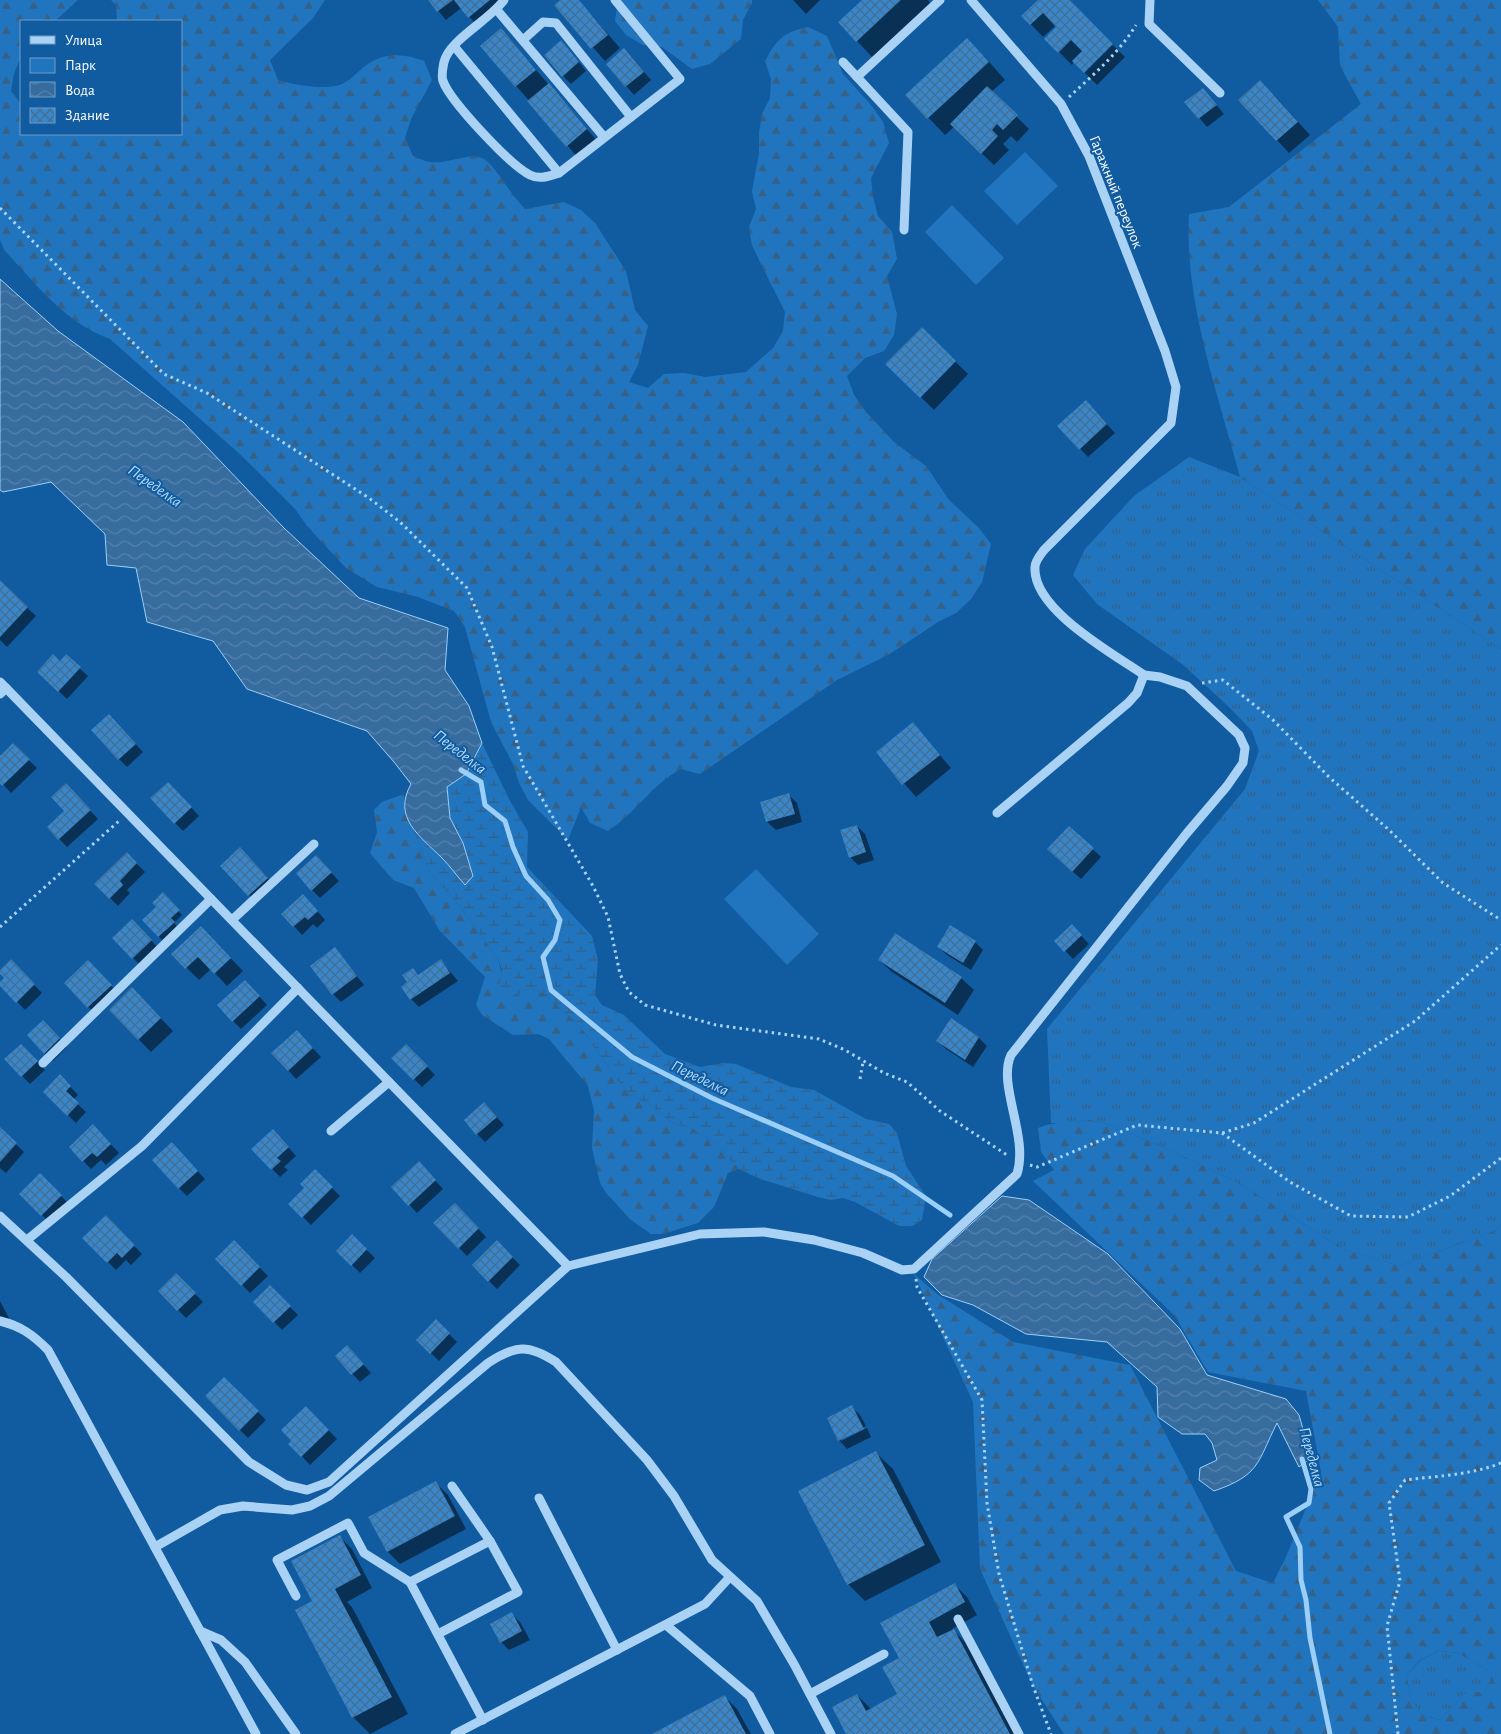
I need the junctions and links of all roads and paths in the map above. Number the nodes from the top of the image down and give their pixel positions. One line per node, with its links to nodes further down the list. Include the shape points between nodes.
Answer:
1 (504, 0): 6 (street)
2 (616, 0): 13 (street, via 680,79)
3 (940, 0): 10 (street)
4 (971, 0): 12 (street, Гаражный переулок)
5 (1149, 3): 11 (street, via 1149,24); 12 (path, via 1128,39)
6 (497, 10): 7 (street); 8 (street)
7 (522, 40): 13 (street, via 543,22 556,23); 14 (street)
8 (454, 46): 15 (street); 15 (street, via 445,60 442,79 450,96 513,164 531,176 543,178)
9 (843, 62): 10 (street)
10 (857, 77): 17 (street, via 908,132)
11 (1220, 93)
12 (1061, 104): 18 (street, Гаражный переулок, via 1089,156 1176,387 1171,423 1044,550 1035,565 1038,588 1060,616)
13 (631, 117): 14 (street)
14 (604, 138): 15 (street)
15 (559, 173)
16 (0, 208): 30 (path, via 164,374 207,393 369,498 400,522 467,588 492,647 523,766 608,917 620,974 629,992 645,1005 716,1025 819,1039 845,1050)
17 (904, 230)
18 (1144, 676): 19 (street, via 1160,677); 22 (street, via 1138,693 1128,703)
19 (1187, 686): 26 (path, via 1223,680 1273,720 1329,778 1388,829 1442,883); 37 (street, via 1239,735 1245,748 1244,762 1011,1055 1006,1070 1019,1136)
20 (2, 688): 21 (street)
21 (128, 813): 24 (street); 27 (path)
22 (997, 813)
23 (314, 844): 25 (street)
24 (211, 899): 25 (street); 31 (street)
25 (232, 920): 29 (street)
26 (1501, 920)
27 (0, 927)
28 (1501, 945): 35 (path, via 1415,1021 1254,1123)
29 (298, 988): 33 (street); 39 (street, via 142,1146)
30 (862, 1062): 32 (path); 37 (path, via 907,1082 940,1111)
31 (43, 1063)
32 (860, 1079)
33 (389, 1082): 34 (street); 40 (street)
34 (331, 1132)
35 (1222, 1133): 36 (path, via 1290,1182 1351,1216 1408,1217 1450,1196); 37 (path, via 1137,1125 1037,1167)
36 (1501, 1158)
37 (1020, 1164): 41 (street, via 1016,1174)
38 (0, 1216): 39 (street)
39 (27, 1240): 40 (street, via 249,1462 286,1485 307,1490 329,1482)
40 (568, 1266): 41 (street, via 700,1234 764,1232 814,1240 863,1253 902,1270)
41 (914, 1269): 65 (path, via 917,1287 982,1400 987,1503 999,1574)
42 (0, 1321): 47 (street, via 34,1336 48,1350)
43 (1501, 1463): 66 (path, via 1490,1468 1405,1480 1389,1503 1400,1580 1388,1626)
44 (452, 1486): 46 (street)
45 (539, 1498): 55 (street)
46 (490, 1541): 49 (street); 54 (street, via 518,1592)
47 (155, 1547): 48 (street, via 220,1510 244,1506 292,1510 310,1506 329,1496 488,1363 505,1352 522,1349 537,1350 556,1362 648,1460 712,1560); 53 (street)
48 (729, 1578): 52 (street, via 705,1604); 57 (street, via 757,1601)
49 (410, 1582): 50 (street, via 364,1553 348,1523 277,1560); 54 (street)
50 (296, 1596)
51 (958, 1619): 64 (street)
52 (666, 1625): 55 (street); 62 (street, via 750,1696)
53 (200, 1631): 59 (street); 60 (street, via 221,1640 245,1662)
54 (438, 1634): 58 (street)
55 (617, 1650): 58 (street)
56 (884, 1654): 57 (street)
57 (810, 1694): 63 (street)
58 (483, 1720): 61 (street)
59 (256, 1734)
60 (296, 1734)
61 (455, 1734)
62 (770, 1734)
63 (831, 1734)
64 (1019, 1734)
65 (1051, 1734)
66 (1398, 1734)

